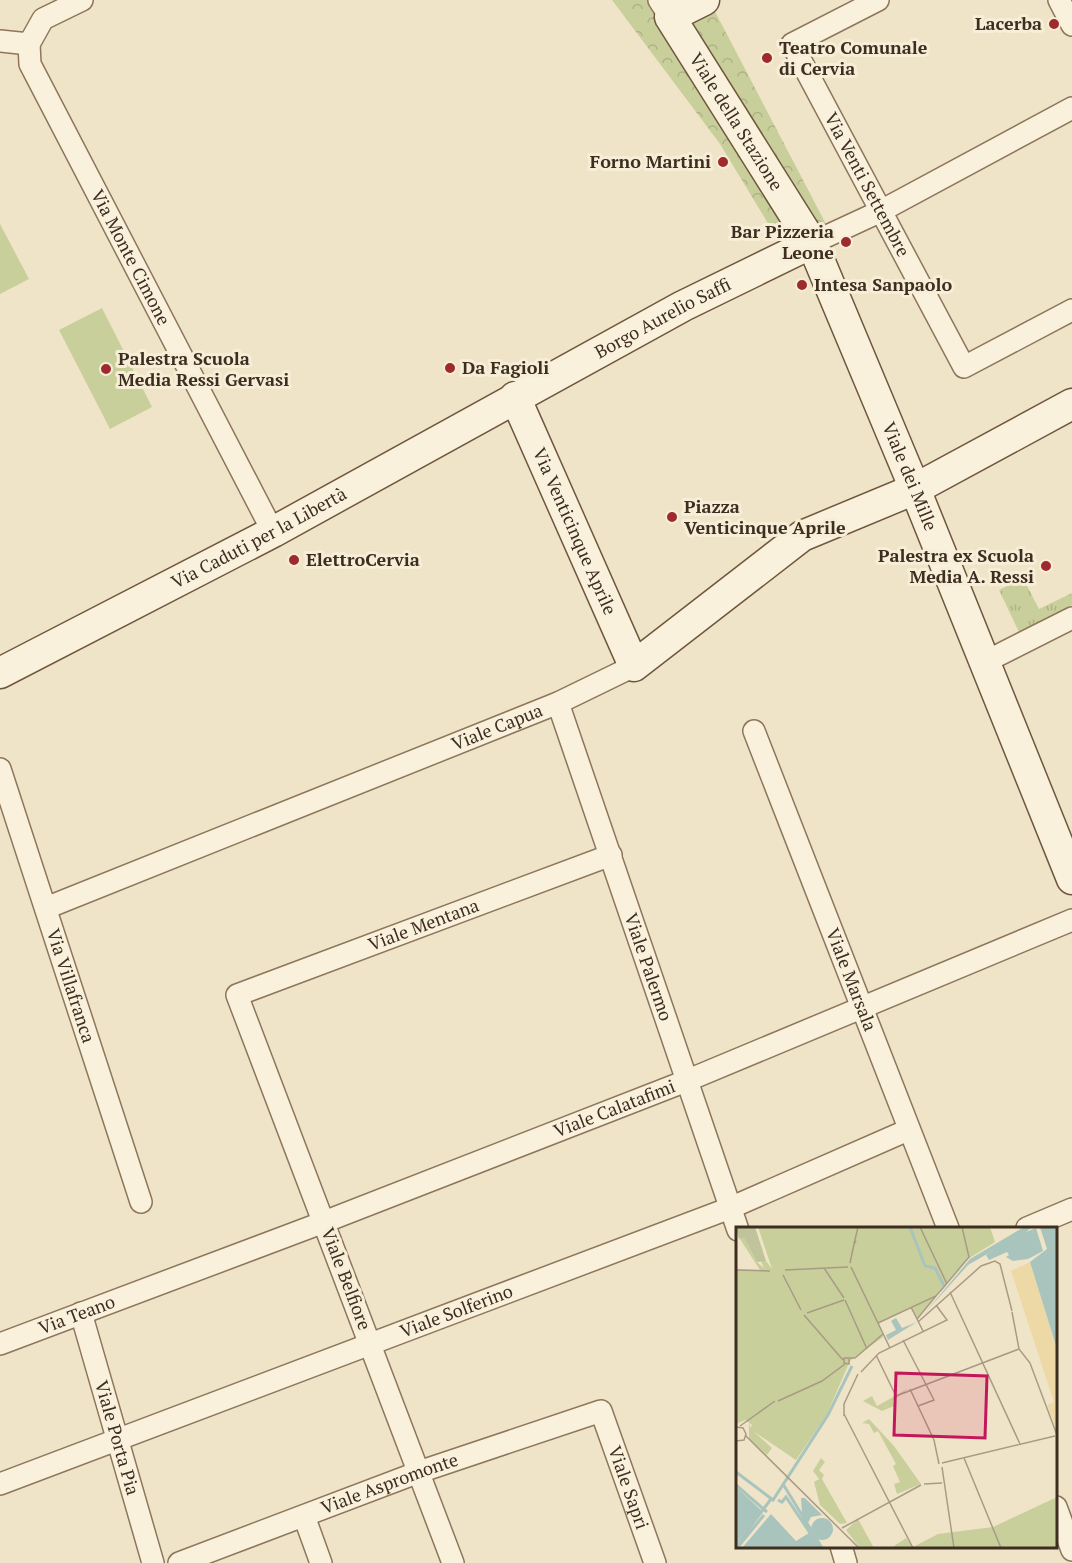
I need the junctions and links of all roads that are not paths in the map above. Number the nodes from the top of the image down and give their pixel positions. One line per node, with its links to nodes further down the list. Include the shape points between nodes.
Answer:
1 (82, 0): 8 (street, via 43,19)
2 (704, 0): 5 (street)
3 (878, 0): 10 (street, Via Venti Settembre, via 792,44)
4 (1059, 0): 6 (street)
5 (665, 8): 11 (street, Viale della Stazione)
6 (1072, 25)
7 (0, 40): 8 (street)
8 (28, 44): 16 (street, Via Monte Cimone, via 30,64)
9 (1072, 108): 10 (street)
10 (879, 212): 11 (street); 12 (street, Via Venti Settembre, via 964,367)
11 (812, 243): 13 (street, Borgo Aurelio Saffi, via 683,306); 15 (street, Viale dei Mille)
12 (1072, 310)
13 (515, 397): 16 (street, Via Caduti per la Libertà); 19 (street, Via Venticinque Aprile)
14 (1072, 404): 15 (street, Viale Capua)
15 (915, 489): 18 (street, Viale dei Mille); 19 (street, Viale Capua, via 802,536)
16 (273, 532): 20 (street, Via Caduti per la Libertà)
17 (1072, 618): 18 (street)
18 (985, 662): 25 (street, Viale dei Mille)
19 (634, 666): 21 (street, Viale Capua)
20 (0, 673)
21 (558, 703): 24 (street, Viale Palermo); 26 (street, Viale Capua)
22 (754, 731): 29 (street, Viale Marsala)
23 (0, 769): 26 (street, Via Villafranca)
24 (611, 855): 28 (street, Viale Mentana); 30 (street, Viale Palermo)
25 (1072, 879)
26 (46, 908): 32 (street, Via Villafranca)
27 (1072, 920): 29 (street, Viale Calatafimi)
28 (237, 995): 35 (street, Viale Belfiore)
29 (861, 1008): 30 (street, Viale Calatafimi); 31 (street, Viale Marsala)
30 (686, 1081): 33 (street, Viale Palermo); 35 (street, Viale Calatafimi)
31 (908, 1130): 33 (street, Viale Solferino); 37 (street, Viale Marsala)
32 (141, 1202)
33 (730, 1208): 36 (street, Viale Palermo); 42 (street, Viale Solferino)
34 (1072, 1209): 38 (street)
35 (324, 1222): 39 (street, Viale Calatafimi); 42 (street, Viale Belfiore)
36 (737, 1227)
37 (948, 1227)
38 (1029, 1227)
39 (154, 1287): 40 (street, Via Teano)
40 (81, 1313): 41 (street, Via Teano); 44 (street, Viale Porta Pia)
41 (0, 1344)
42 (370, 1344): 44 (street, Viale Solferino); 45 (street, Viale Belfiore)
43 (602, 1411): 45 (street, Viale Aspromonte); 55 (street, Viale Sapri)
44 (116, 1441): 46 (street, Viale Solferino); 51 (street, Viale Porta Pia)
45 (419, 1472): 48 (street, Viale Aspromonte); 54 (street, Viale Belfiore)
46 (0, 1484)
47 (1057, 1510): 50 (street)
48 (304, 1516): 52 (street, Viale Aspromonte); 53 (street)
49 (842, 1548): 56 (street)
50 (1072, 1550)
51 (153, 1563)
52 (179, 1563)
53 (321, 1563)
54 (453, 1563)
55 (655, 1563)
56 (846, 1563)

